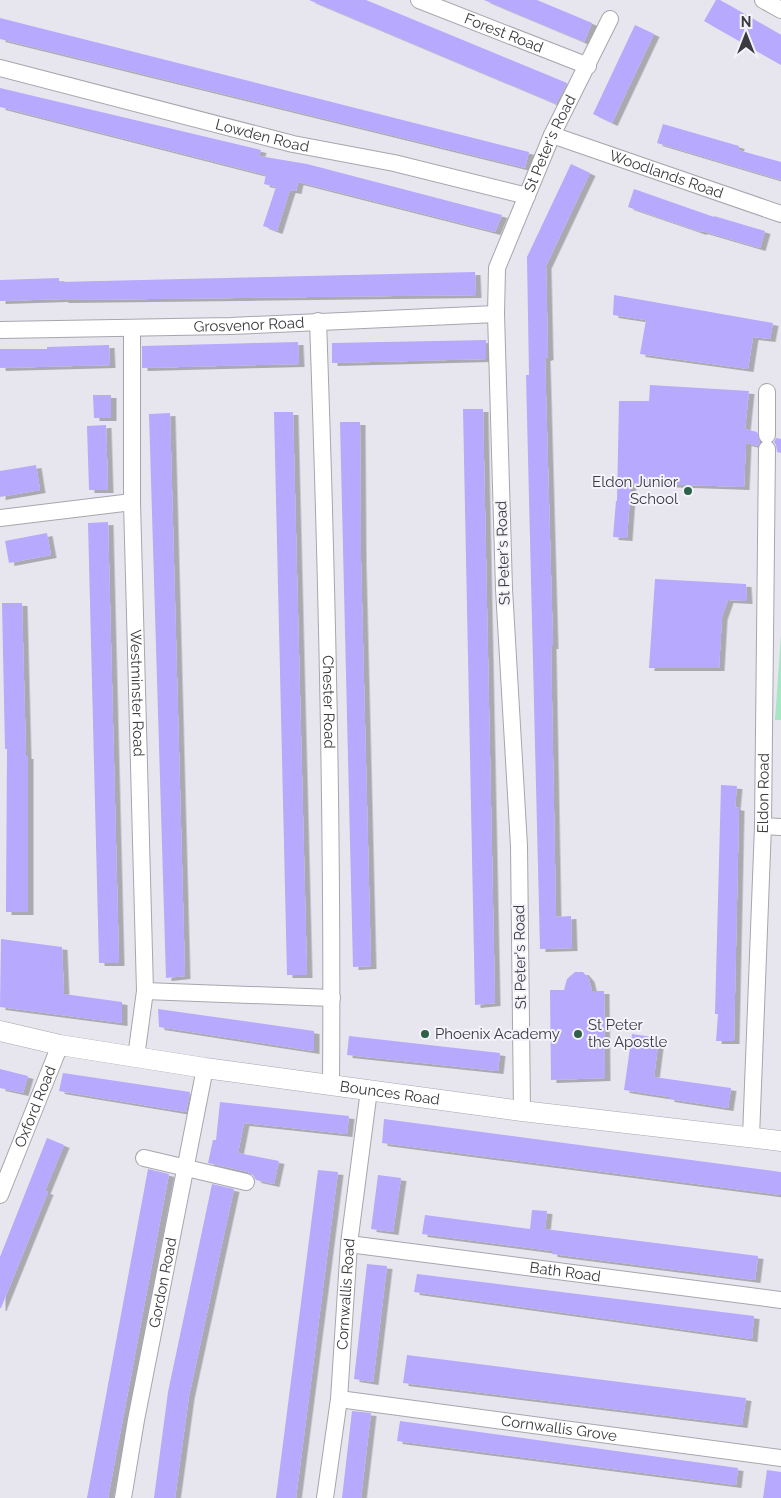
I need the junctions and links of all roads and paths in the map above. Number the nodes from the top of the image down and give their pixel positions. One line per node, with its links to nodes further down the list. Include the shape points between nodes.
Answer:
1 (420, 0): 5 (street, Forest Road)
2 (763, 0): 3 (street)
3 (781, 10)
4 (610, 19): 5 (street, St Peter's Road)
5 (588, 66): 7 (street, St Peter's Road)
6 (0, 68): 8 (street, Lowden Road, via 293,144 394,163)
7 (552, 135): 8 (street, St Peter's Road); 9 (street, Woodlands Road)
8 (527, 196): 10 (street, St Peter's Road, via 497,268)
9 (781, 214)
10 (496, 314): 11 (street, Grosvenor Road); 27 (street, St Peter's Road, via 504,588 519,846)
11 (318, 321): 12 (street, Grosvenor Road); 20 (street, Chester Road, via 327,579)
12 (132, 329): 13 (street, Grosvenor Road); 15 (street, Westminster Road)
13 (0, 330)
14 (767, 392): 17 (street, Eldon Road)
15 (132, 502): 16 (street); 19 (street, Westminster Road)
16 (0, 518)
17 (763, 826): 18 (street); 28 (street, Eldon Road)
18 (781, 827)
19 (145, 991): 20 (street); 23 (street, Westminster Road)
20 (332, 998): 25 (street, Chester Road)
21 (0, 1031): 22 (street, Bounces Road)
22 (60, 1045): 23 (street, Bounces Road); 33 (street, Oxford Road)
23 (136, 1057): 24 (street, Bounces Road)
24 (205, 1068): 25 (street, Bounces Road); 31 (street, Gordon Road)
25 (331, 1084): 26 (street, Bounces Road)
26 (369, 1090): 27 (street, Bounces Road); 34 (street, Cornwallis Road)
27 (522, 1111): 28 (street, Bounces Road)
28 (751, 1137): 29 (street, Bounces Road)
29 (781, 1141)
30 (144, 1158): 31 (street)
31 (187, 1166): 32 (street); 38 (street, Gordon Road)
32 (246, 1182)
33 (0, 1195)
34 (349, 1244): 35 (street, Bath Road); 36 (street, Cornwallis Road)
35 (781, 1300)
36 (338, 1399): 37 (street, Cornwallis Grove); 39 (street, Cornwallis Road)
37 (781, 1458)
38 (123, 1498)
39 (325, 1498)

